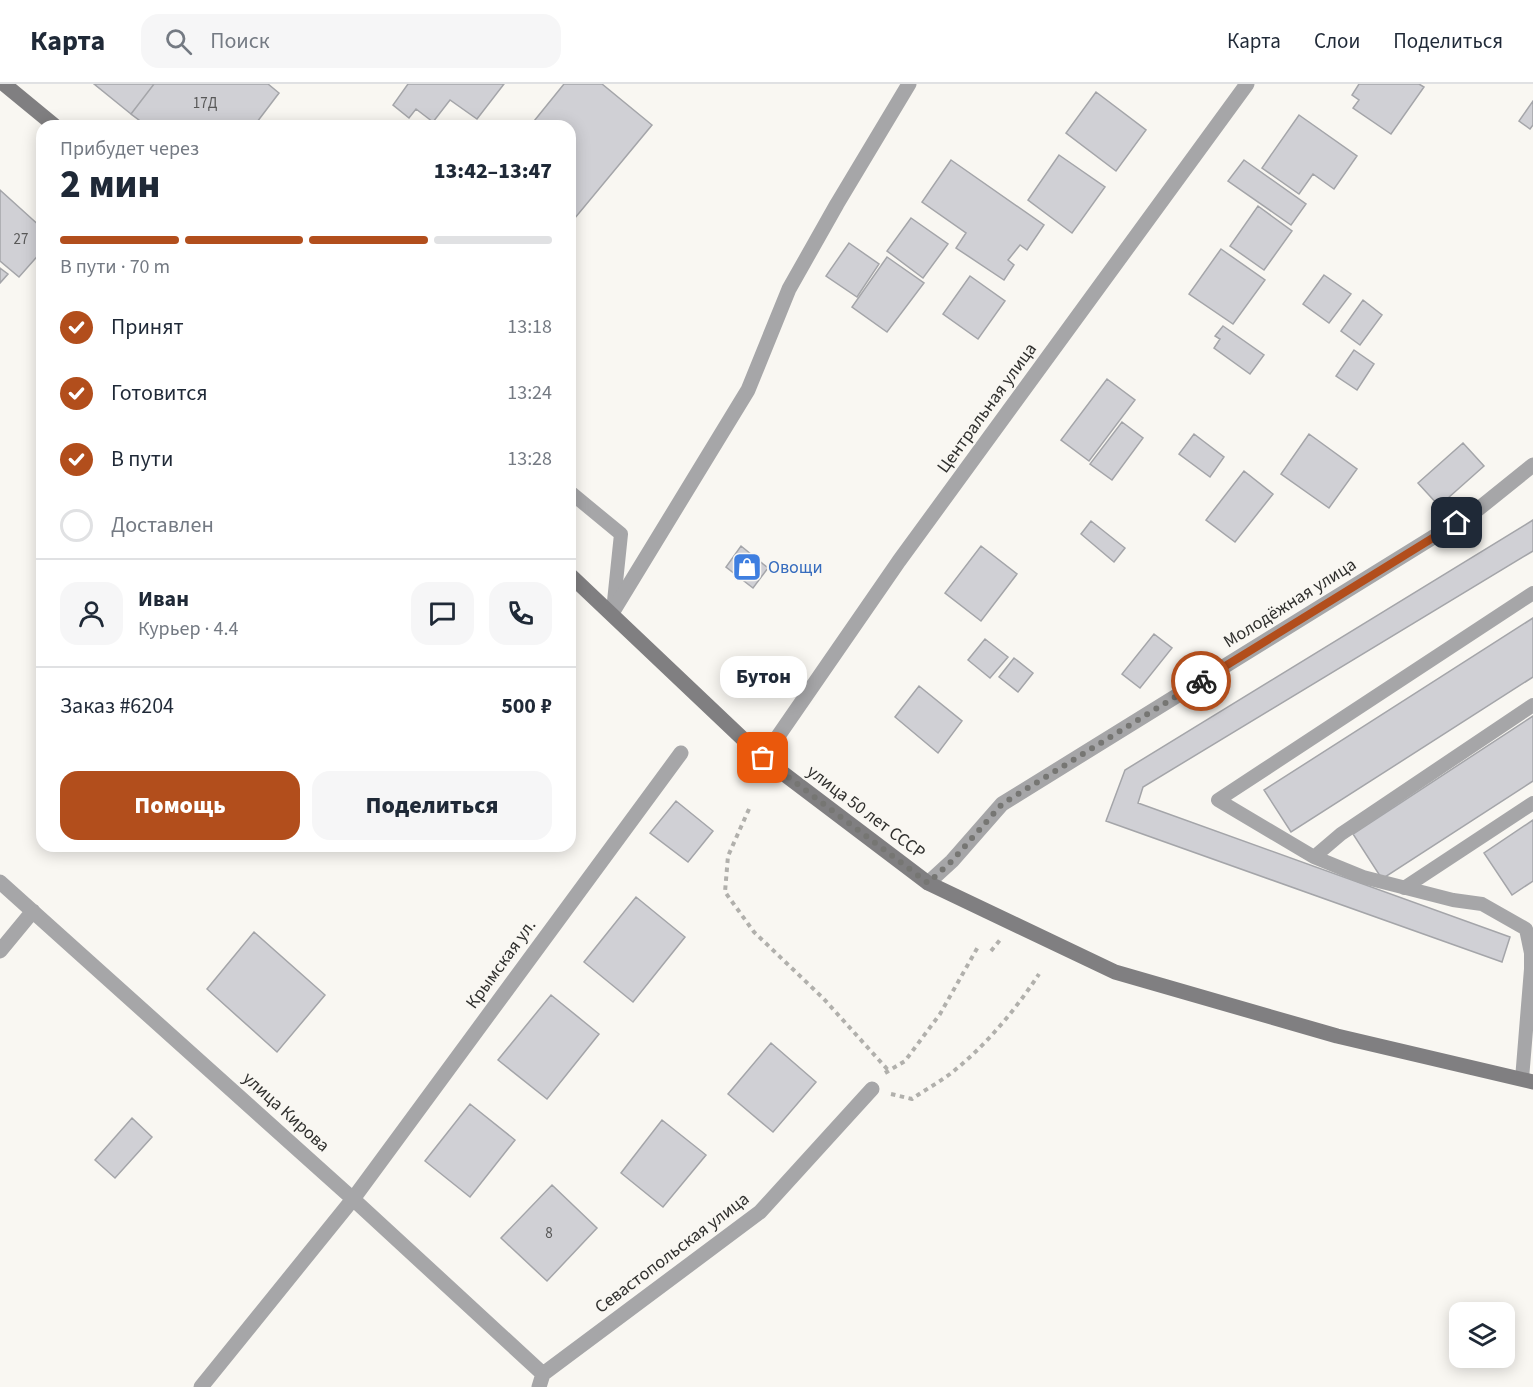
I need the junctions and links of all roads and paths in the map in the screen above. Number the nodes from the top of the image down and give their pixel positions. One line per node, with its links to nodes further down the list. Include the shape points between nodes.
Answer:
1 (4, 84): 4 (main road)
2 (909, 84): 9 (street, via 789,289 748,390)
3 (1246, 84): 12 (street, Центральная улица, via 899,561)
4 (48, 120)
5 (1533, 465): 17 (street, Молодёжная улица, via 1477,510 1002,804)
6 (576, 497): 9 (lane, via 621,534)
7 (576, 581): 9 (main road, улица 50 лет СССР)
8 (1533, 593): 15 (lane, via 1218,800)
9 (612, 614): 12 (main road, улица 50 лет СССР)
10 (1533, 705): 15 (lane, via 1341,834)
11 (681, 753): 28 (street, Крымская ул.)
12 (763, 758): 17 (main road, улица 50 лет СССР)
13 (1533, 803): 18 (lane)
14 (749, 809): 25 (path, via 728,856 725,892 754,932 823,998)
15 (1314, 857): 18 (lane)
16 (0, 882): 19 (street, улица Кирова)
17 (928, 883): 26 (main road, улица 50 лет СССР, via 1115,972 1337,1036)
18 (1404, 888): 20 (lane, via 1482,904)
19 (33, 911): 22 (street); 28 (street, улица Кирова)
20 (1529, 927): 23 (lane)
21 (979, 945): 25 (path, via 940,1014 905,1061)
22 (0, 951)
23 (1532, 970): 26 (lane)
24 (1039, 974): 27 (path, via 1020,1002 954,1071 912,1099)
25 (888, 1071): 27 (path)
26 (1528, 1080)
27 (872, 1089): 29 (street, Севастопольская улица, via 760,1212)
28 (352, 1198): 29 (street, улица Кирова); 30 (street, Крымская ул.)
29 (541, 1381)
30 (201, 1387)

